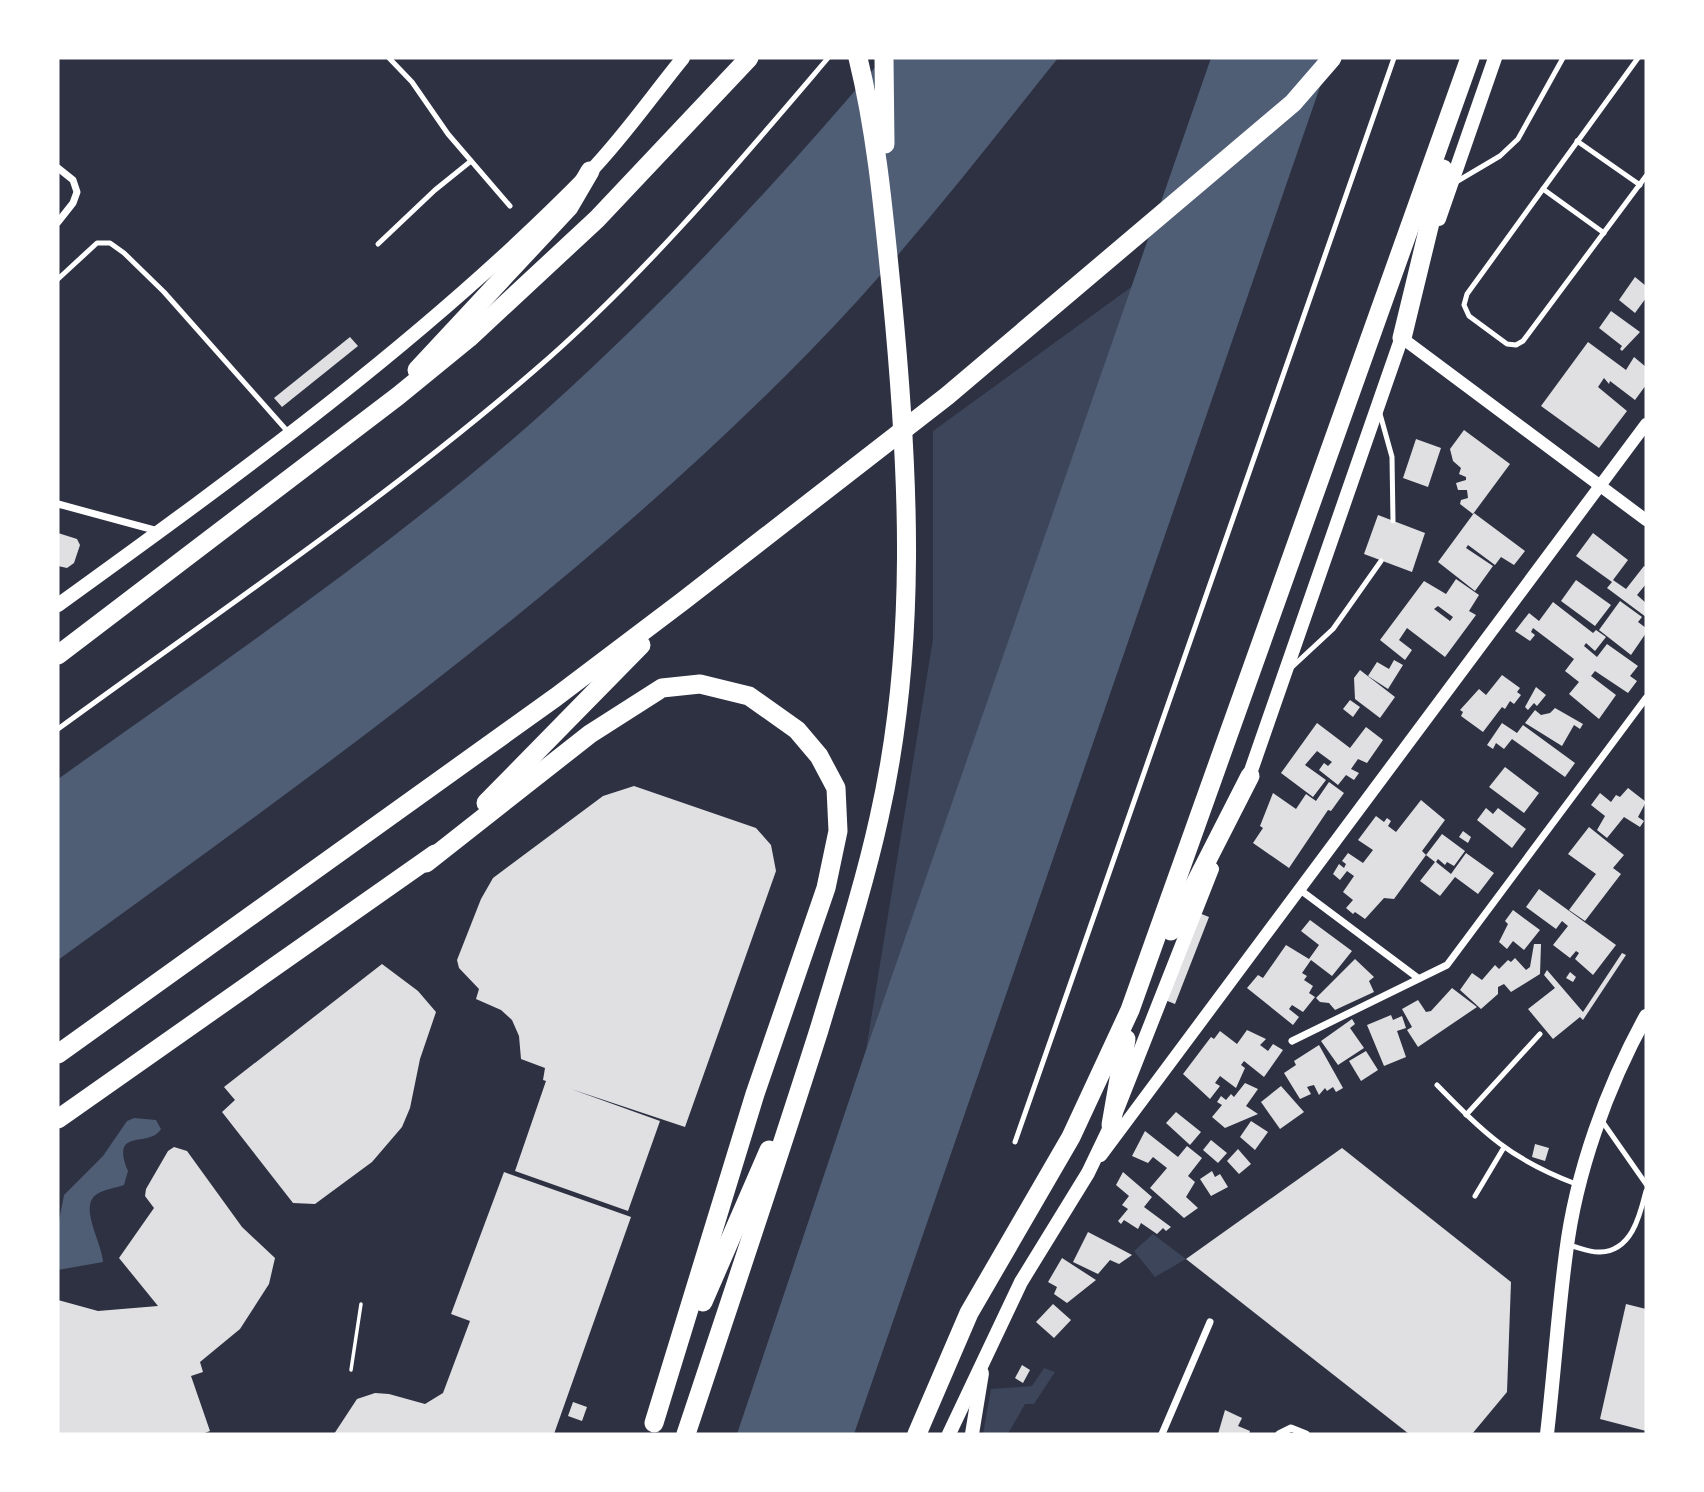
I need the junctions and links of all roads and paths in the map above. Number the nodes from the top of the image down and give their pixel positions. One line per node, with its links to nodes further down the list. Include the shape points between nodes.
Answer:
1 (389, 58): 14 (lane)
2 (682, 58): 16 (main road)
3 (749, 58): 28 (highway, via 597,219 469,338)
4 (828, 58): 43 (lane, via 652,259 536,369 407,475)
5 (858, 58): 25 (highway)
6 (884, 58): 25 (highway)
7 (1332, 58): 38 (highway, via 1293,103 1091,276 947,396)
8 (1394, 58): 59 (lane)
9 (1470, 58): 27 (highway); 48 (highway)
10 (1495, 58): 18 (main road)
11 (1563, 58): 18 (lane, via 1518,139 1494,160)
12 (1638, 58): 13 (lane)
13 (1577, 141): 19 (lane); 20 (lane)
14 (471, 161): 21 (lane); 24 (lane)
15 (58, 167): 22 (street, via 73,180 78,192)
16 (590, 172): 28 (highway, via 569,207 426,357); 31 (main road, via 421,328)
17 (1646, 176): 19 (lane)
18 (1451, 185): 27 (main road)
19 (1640, 185): 23 (lane)
20 (1543, 189): 23 (lane); 23 (lane, via 1467,294 1465,310 1507,344 1523,341)
21 (510, 206)
22 (58, 222)
23 (1604, 233)
24 (378, 244)
25 (889, 261): 53 (highway, via 908,527 901,697 879,819)
26 (58, 279): 31 (lane, via 97,243 117,247 164,292)
27 (1402, 338): 29 (main road); 32 (street)
28 (398, 396): 40 (highway)
29 (1378, 407): 35 (lane, via 1392,457); 41 (main road)
30 (1646, 424): 32 (street)
31 (289, 433): 36 (main road)
32 (1599, 484): 34 (street); 46 (street)
33 (58, 504): 36 (street)
34 (1646, 520)
35 (1393, 521)
36 (160, 531): 39 (main road)
37 (1381, 561): 41 (lane, via 1333,629)
38 (682, 601): 45 (highway); 52 (highway)
39 (58, 605)
40 (58, 655)
41 (1286, 673): 44 (main road)
42 (1646, 698): 47 (street, via 1447,965)
43 (58, 729)
44 (1250, 776): 48 (highway); 58 (main road)
45 (426, 863): 56 (highway); 71 (highway, via 590,734 662,688 700,684 749,696 797,730 819,756 835,788 838,831 826,888 755,1094)
46 (1299, 889): 47 (street); 61 (street)
47 (1418, 978): 51 (street)
48 (1130, 1010): 58 (highway); 73 (highway, via 1072,1137 969,1313)
49 (1646, 1016): 57 (main road)
50 (1540, 1034): 55 (lane)
51 (1293, 1041)
52 (58, 1054)
53 (803, 1080): 71 (highway, via 754,1181); 72 (highway)
54 (1437, 1085): 55 (lane)
55 (1466, 1115): 60 (lane)
56 (58, 1119)
57 (1601, 1119): 62 (lane); 63 (main road)
58 (1111, 1125): 61 (main road)
59 (1015, 1142)
60 (1503, 1149): 63 (lane); 65 (lane)
61 (1088, 1173): 69 (main road, via 1021,1282)
62 (1646, 1184)
63 (1579, 1186): 66 (main road)
64 (1646, 1191): 66 (lane, via 1639,1220 1628,1239 1601,1252)
65 (1475, 1196)
66 (1567, 1245): 79 (main road)
67 (361, 1304): 70 (path)
68 (1210, 1322): 76 (street)
69 (986, 1352): 74 (main road); 75 (main road)
70 (351, 1370)
71 (652, 1429)
72 (686, 1434)
73 (917, 1434)
74 (949, 1434)
75 (972, 1434)
76 (1162, 1434)
77 (1279, 1434): 78 (street, via 1291,1428)
78 (1306, 1434)
79 (1547, 1434)

